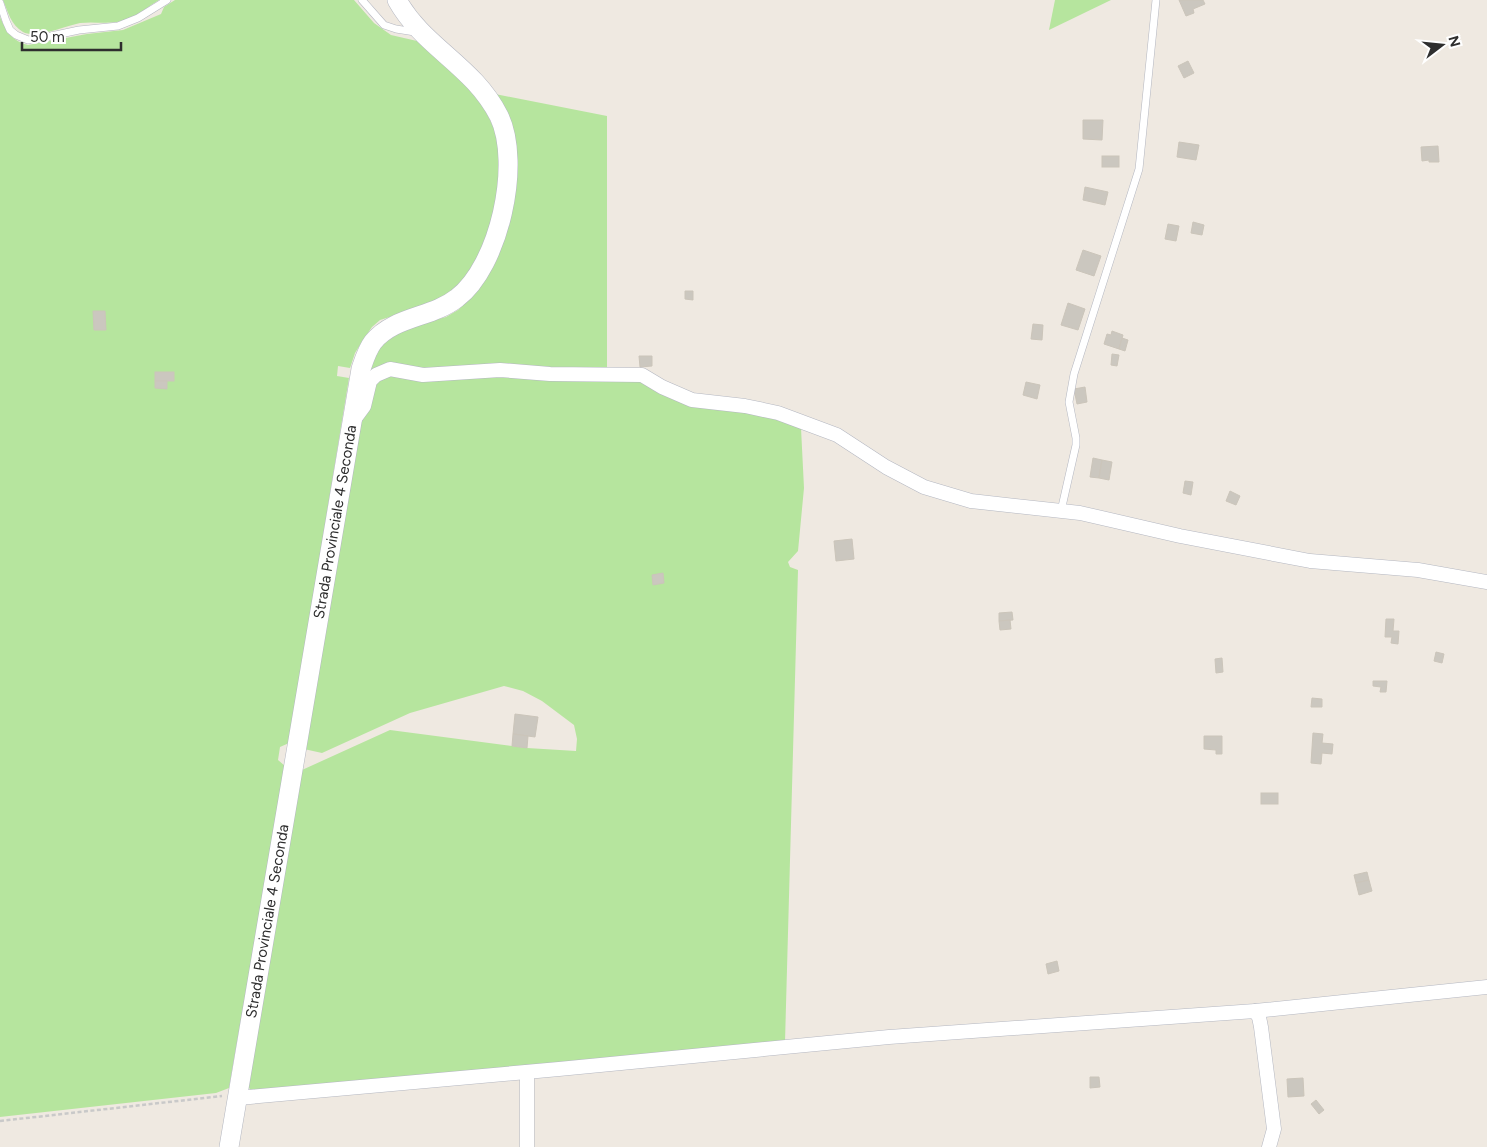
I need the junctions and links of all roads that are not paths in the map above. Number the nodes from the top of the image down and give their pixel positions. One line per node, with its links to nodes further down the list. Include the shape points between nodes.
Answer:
1 (167, 0): 5 (lane, via 118,26 28,40 10,30)
2 (362, 0): 6 (lane, via 384,25)
3 (397, 0): 6 (street, Strada Provinciale 4 Seconda)
4 (1156, 0): 8 (lane, via 1139,169 1074,374 1070,402 1076,445)
5 (0, 3)
6 (421, 33): 7 (street, Strada Provinciale 4 Seconda, via 478,84 500,118 509,152 506,194 492,245 466,291 442,307 390,328 373,342 361,369)
7 (352, 422): 8 (street, via 364,406 370,381 376,374 390,369 423,375 500,370 642,375 692,400 778,413 837,435 924,487 971,501); 13 (street, Strada Provinciale 4 Seconda)
8 (1061, 511): 9 (street, via 1310,560 1418,570)
9 (1487, 582)
10 (1487, 987): 11 (street)
11 (1255, 1011): 12 (street, via 889,1037); 16 (street, via 1261,1027 1274,1129)
12 (527, 1072): 13 (street); 15 (street)
13 (238, 1098): 14 (street, Strada Provinciale 4 Seconda)
14 (229, 1147)
15 (527, 1147)
16 (1269, 1147)

